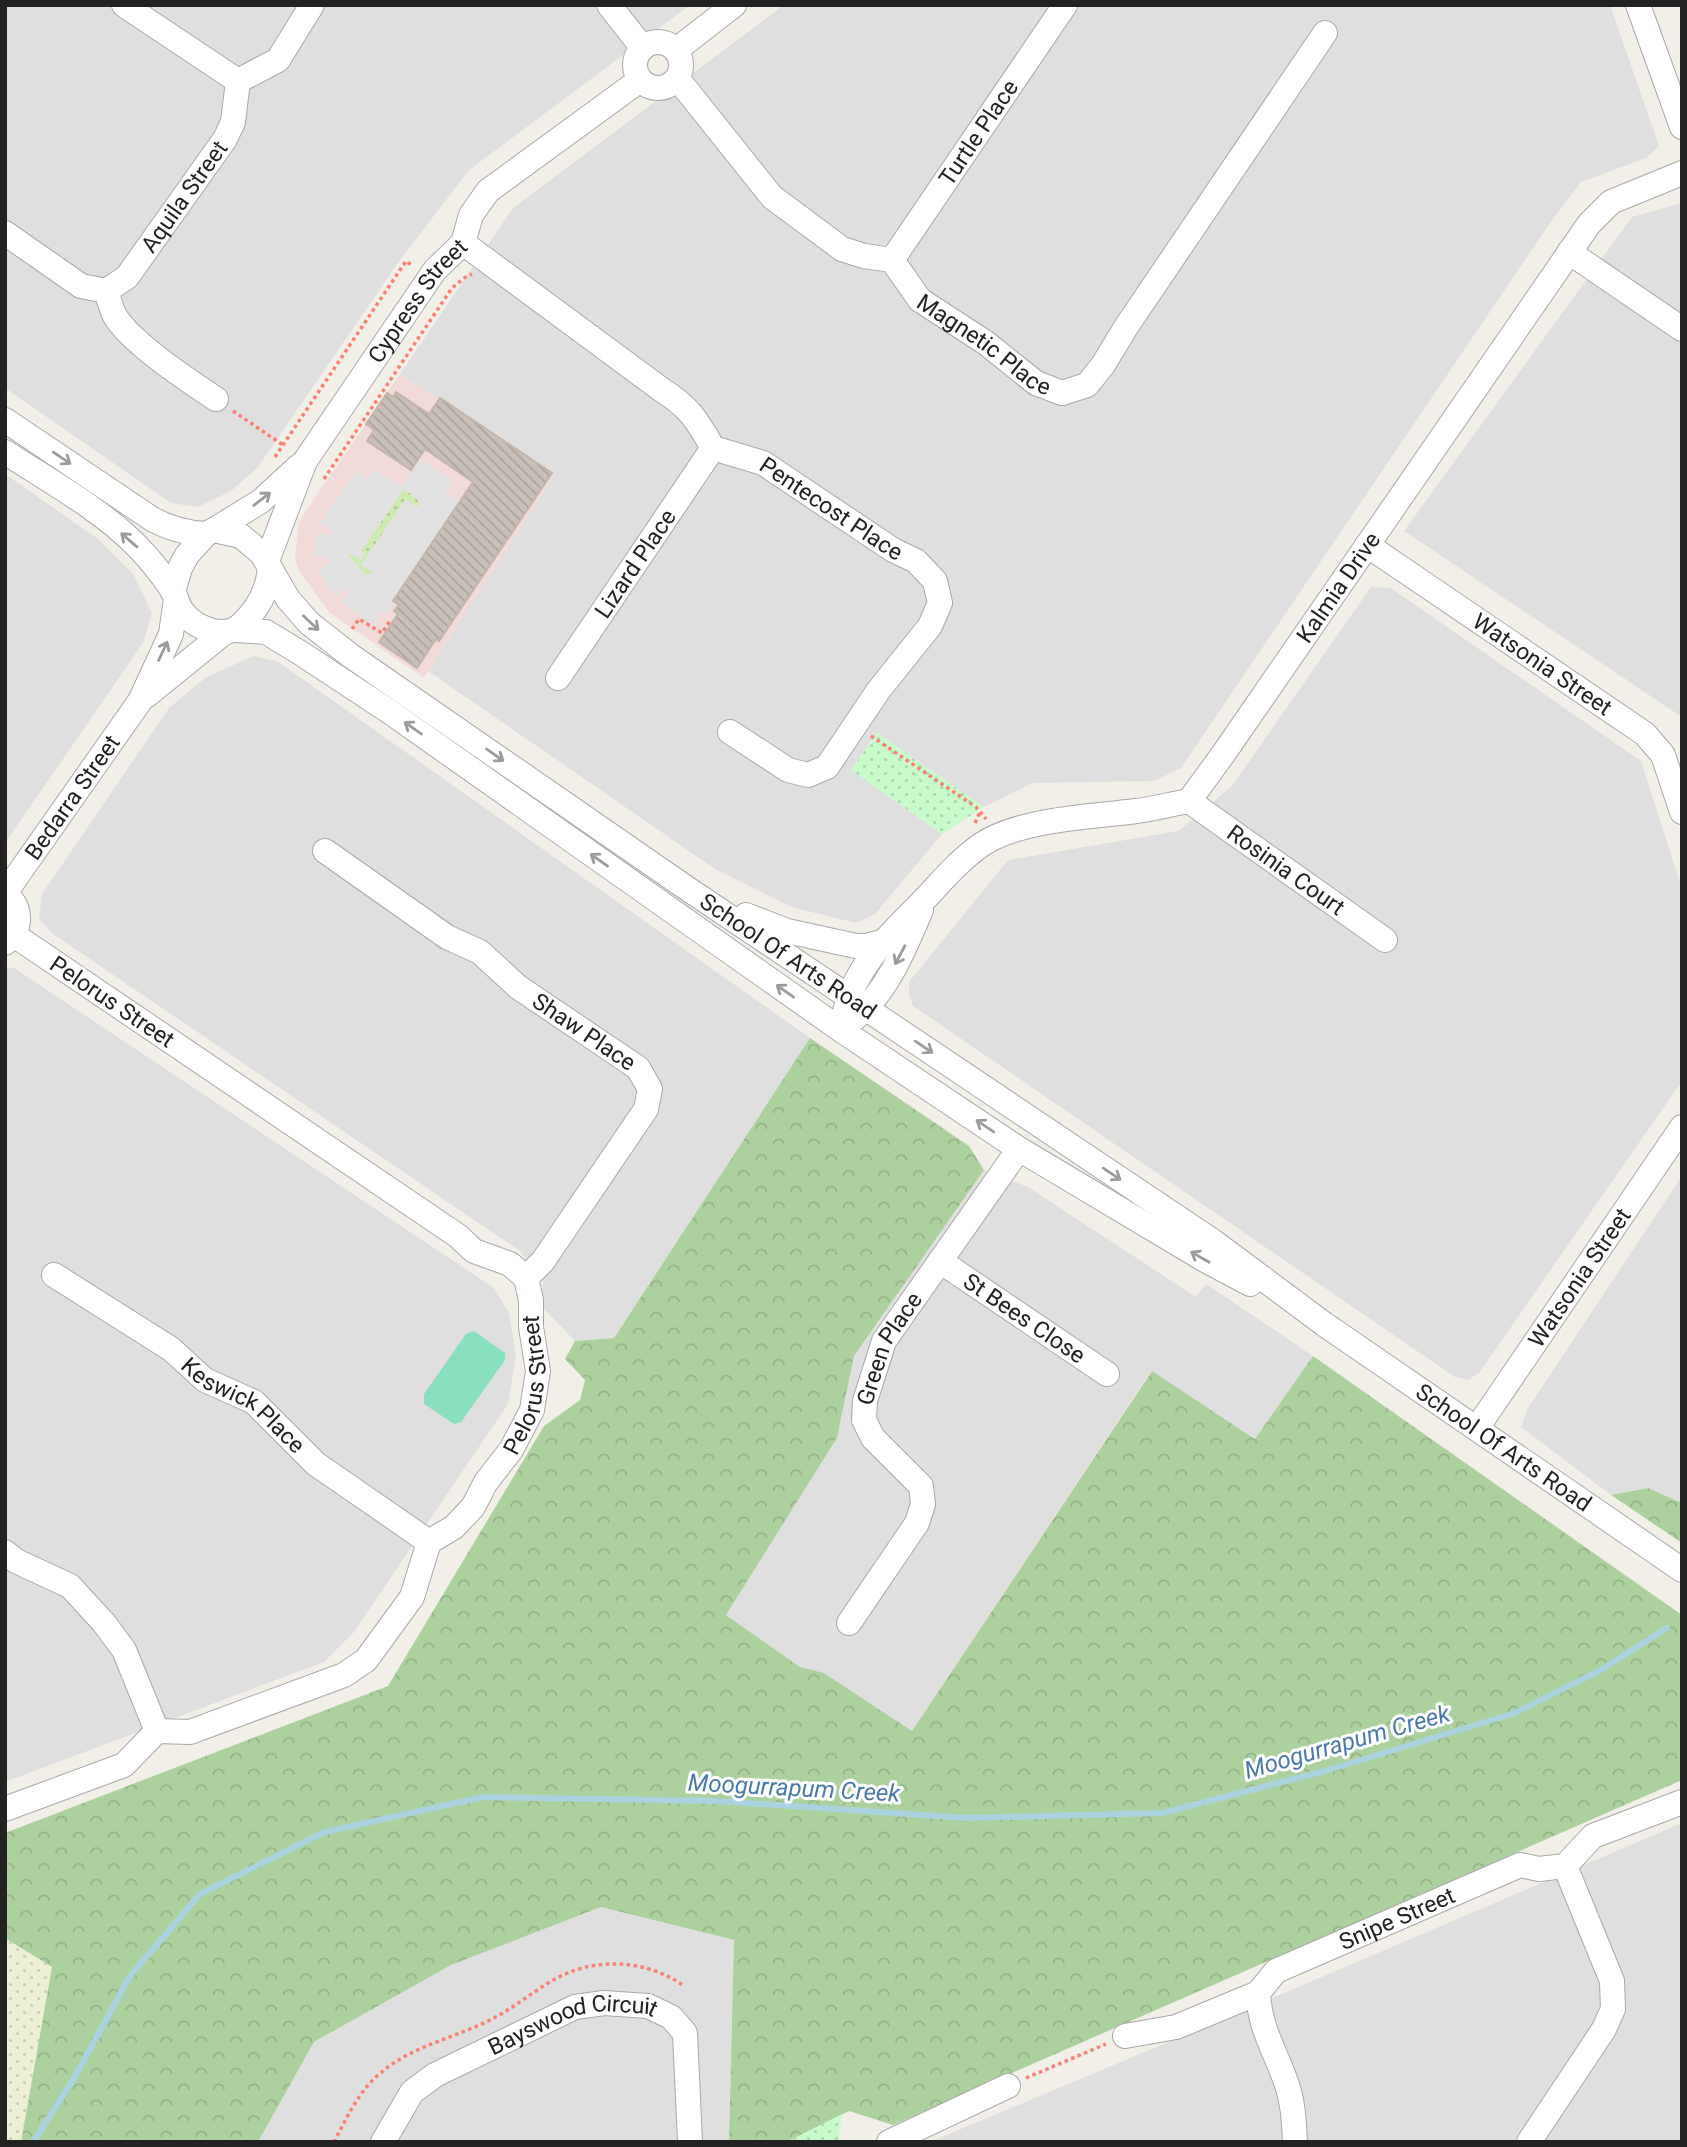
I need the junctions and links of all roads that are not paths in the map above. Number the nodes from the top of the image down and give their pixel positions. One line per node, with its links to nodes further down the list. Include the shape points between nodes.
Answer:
1 (124, 5): 12 (street)
2 (312, 5): 12 (street, via 278,60)
3 (609, 5): 8 (street)
4 (734, 5): 9 (street)
5 (1065, 5): 18 (street, Turtle Place)
6 (1638, 5): 13 (street)
7 (1325, 33): 18 (street, Magnetic Place, via 1087,385 1062,393 1036,383 920,300)
8 (642, 47): 9 (street, via 660,41); 11 (street, via 635,60)
9 (676, 50): 10 (street, via 681,62)
10 (677, 78): 11 (street, via 661,88); 18 (street, via 772,197 842,249)
11 (640, 80): 16 (street, Cypress Street, via 488,191 471,215)
12 (238, 81): 19 (street, Aquila Street, via 233,121 225,139 127,277)
13 (1682, 127)
14 (1682, 173): 17 (street, Kalmia Drive, via 1611,202)
15 (5, 233): 19 (street, via 81,286)
16 (463, 243): 23 (street, via 683,403); 25 (street, Cypress Street, via 429,277)
17 (1569, 252): 20 (street); 27 (street, Kalmia Drive)
18 (892, 260)
19 (106, 291): 21 (street, via 124,328)
20 (1682, 329)
21 (216, 399)
22 (5, 420): 26 (street, one-way to 26, via 152,519 186,533)
23 (713, 447): 31 (street, Lizard Place); 33 (street, Pentecost Place, via 763,463 916,561 935,582 940,603 930,626 877,691 827,766 808,775 788,770)
24 (5, 452): 29 (street, one-way to 24, via 136,545)
25 (305, 461): 26 (street, Cypress Street, one-way to 25, via 261,501); 28 (street, Cypress Street)
26 (210, 532): 28 (street, via 242,536); 29 (street, via 187,555)
27 (1367, 545): 34 (street, Kalmia Drive); 35 (street, Watsonia Street, via 1645,734 1663,755)
28 (269, 565): 30 (street, via 262,600 254,613); 37 (street, School Of Arts Road, one-way to 37, via 288,599 309,623 351,656)
29 (174, 595): 30 (street, via 192,622); 32 (street, Bedarra Street, one-way to 29, via 171,634)
30 (231, 631): 32 (street, Bedarra Street); 44 (street, School Of Arts Road, one-way to 30, via 313,661 266,632)
31 (558, 678)
32 (140, 701): 38 (street, Bedarra Street)
33 (730, 732)
34 (1189, 801): 39 (street, via 1061,820 999,835 952,870); 41 (street, Rosinia Court)
35 (1682, 812)
36 (325, 851): 49 (street, Shaw Place, via 447,937 480,952 518,986 638,1068 650,1089 646,1109 610,1164 543,1261)
37 (685, 887): 42 (street, via 787,931 856,946); 43 (street, School Of Arts Road)
38 (5, 893): 40 (street, via 19,917)
39 (927, 898): 42 (street); 43 (street, one-way to 43, via 900,958)
40 (9, 939): 49 (street, Pelorus Street, via 458,1236 474,1251 510,1264)
41 (1385, 940)
42 (881, 942): 43 (street)
43 (858, 1002): 44 (street); 50 (street, School Of Arts Road, one-way to 50, via 1214,1242)
44 (841, 1030): 46 (street, School Of Arts Road, one-way to 44)
45 (1679, 1136): 52 (street, Watsonia Street)
46 (1019, 1149): 47 (street, Green Place); 50 (street, School Of Arts Road, one-way to 46, via 1205,1260)
47 (940, 1261): 51 (street, St Bees Close); 56 (street, Green Place, via 884,1341 864,1410 873,1438 921,1486 923,1504 917,1523)
48 (54, 1275): 53 (street, Keswick Place, via 171,1349 205,1380 254,1402 316,1464)
49 (526, 1278): 53 (street, Pelorus Street, via 538,1371 531,1409 511,1450 485,1482 473,1507 454,1527)
50 (1324, 1324): 52 (street, School Of Arts Road)
51 (1107, 1374)
52 (1477, 1428): 55 (street, School Of Arts Road)
53 (429, 1542): 57 (street, via 412,1597 366,1660 355,1668 190,1732)
54 (5, 1552): 57 (street, via 70,1586 104,1623 124,1650)
55 (1682, 1570)
56 (849, 1623)
57 (157, 1731): 59 (street, via 124,1765)
58 (1682, 1802): 60 (street, via 1592,1836)
59 (5, 1809)
60 (1565, 1866): 61 (street, Snipe Street, via 1520,1865 1276,1971); 68 (street, via 1612,1981 1613,2009)
61 (1258, 1993): 62 (street, via 1176,2027); 67 (street, via 1260,2017 1292,2104)
62 (1125, 2036)
63 (1008, 2086): 66 (street)
64 (383, 2142): 65 (street, Bayswood Circuit, via 412,2092 435,2075 575,2007 604,2003 648,2006 671,2017 685,2033)
65 (690, 2142)
66 (889, 2142)
67 (1295, 2142)
68 (1529, 2142)

